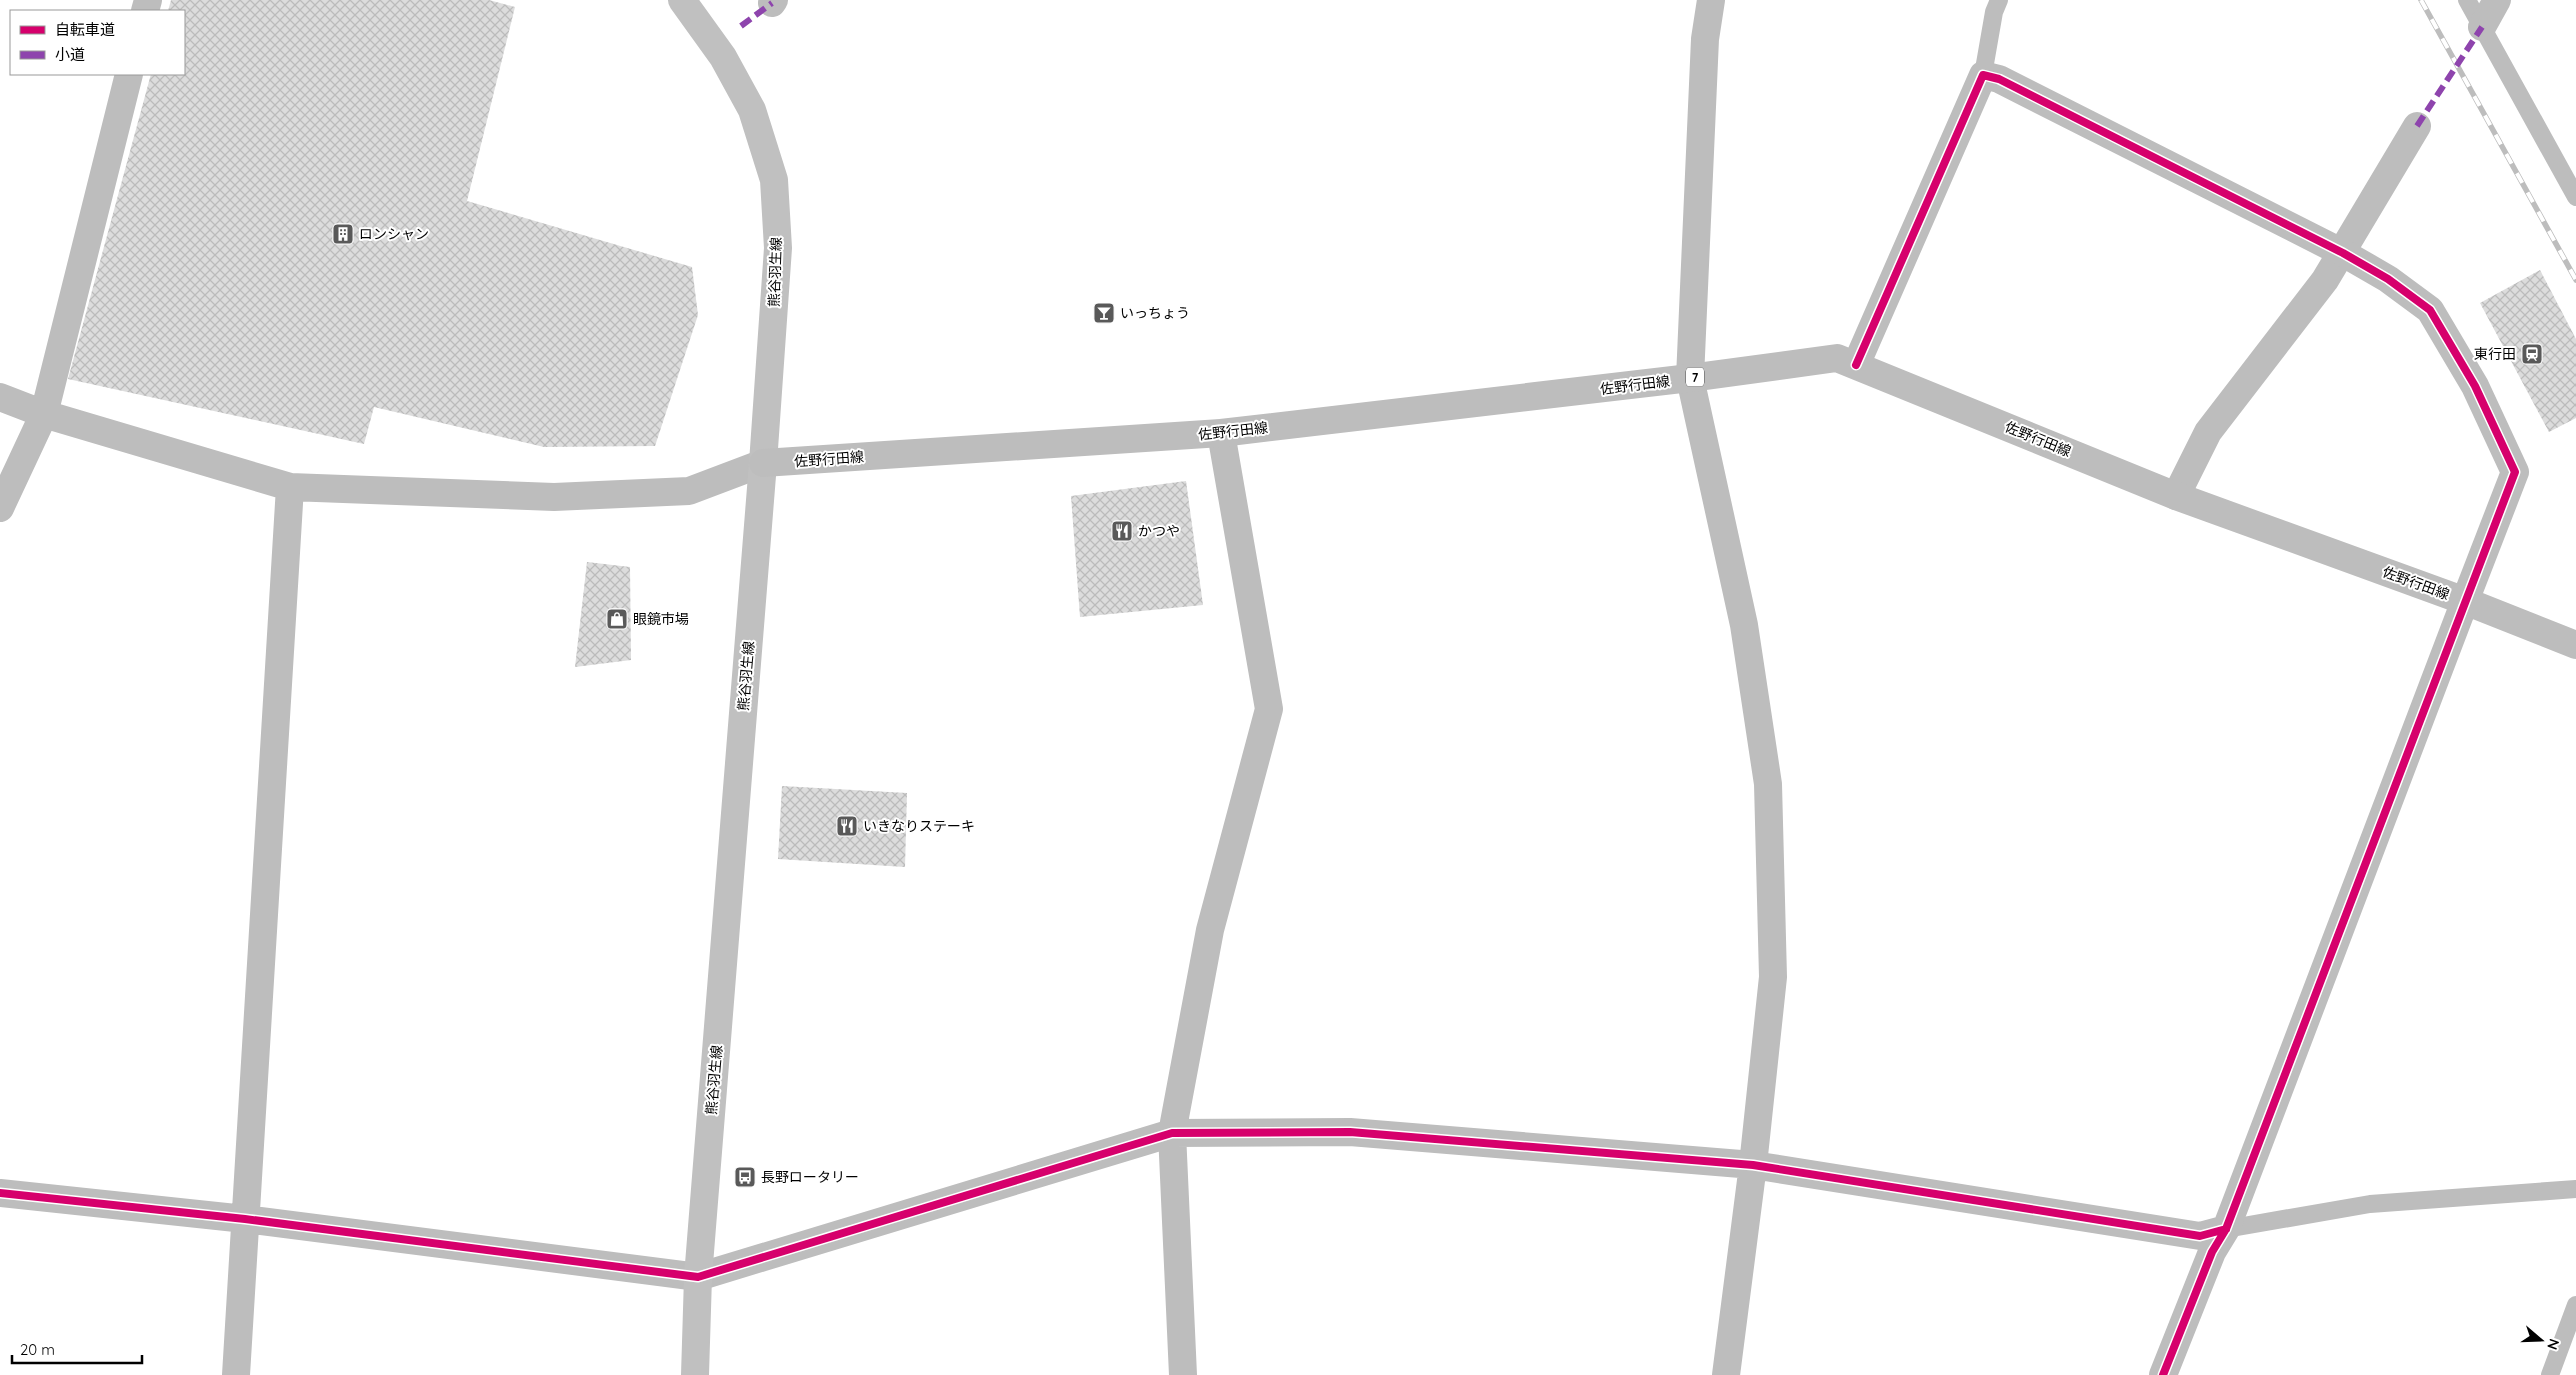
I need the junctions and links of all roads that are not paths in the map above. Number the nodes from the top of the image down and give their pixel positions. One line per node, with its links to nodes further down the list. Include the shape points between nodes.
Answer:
1 (682, 0): 17 (main road, 熊谷羽生線, via 724,56 752,110 774,180 778,248)
2 (1711, 0): 13 (street, via 1705,39)
3 (1999, 0): 7 (lane)
4 (2468, 0): 6 (lane)
5 (2498, 0): 6 (street)
6 (2482, 27): 10 (lane)
7 (1983, 74): 11 (street, via 1999,79); 12 (street)
8 (129, 75): 15 (street)
9 (2417, 126): 11 (street)
10 (2576, 197)
11 (2342, 252): 19 (street, via 2325,280 2208,432); 21 (street, via 2388,279 2430,310 2475,386 2516,472)
12 (1856, 365): 13 (street, 佐野行田線 / 7, via 1837,358); 19 (street, 佐野行田線 / 7)
13 (1690, 378): 16 (street, 佐野行田線 / 7); 24 (street, via 1744,625 1768,784 1773,977)
14 (0, 396): 15 (street, 佐野行田線)
15 (44, 414): 18 (street, 佐野行田線); 20 (street)
16 (1221, 433): 17 (street, 佐野行田線 / 7); 23 (street, via 1269,709 1210,930)
17 (763, 463): 18 (street, 佐野行田線, via 689,491 554,497); 29 (main road, 熊谷羽生線)
18 (290, 487): 27 (street)
19 (2176, 496): 21 (street, 佐野行田線 / 7)
20 (0, 508)
21 (2466, 601): 22 (street, 佐野行田線 / 7); 28 (street)
22 (2576, 645)
23 (1172, 1133): 24 (street, via 1350,1132); 29 (street); 33 (street)
24 (1753, 1165): 28 (street, via 2200,1236); 34 (street)
25 (2576, 1189): 28 (lane, via 2370,1204)
26 (0, 1193): 27 (street)
27 (245, 1219): 29 (street); 31 (street)
28 (2226, 1229): 35 (street, via 2212,1252)
29 (698, 1277): 32 (main road, 熊谷羽生線)
30 (2576, 1305): 36 (lane)
31 (236, 1375)
32 (695, 1375)
33 (1183, 1375)
34 (1726, 1375)
35 (2163, 1375)
36 (2550, 1375)

